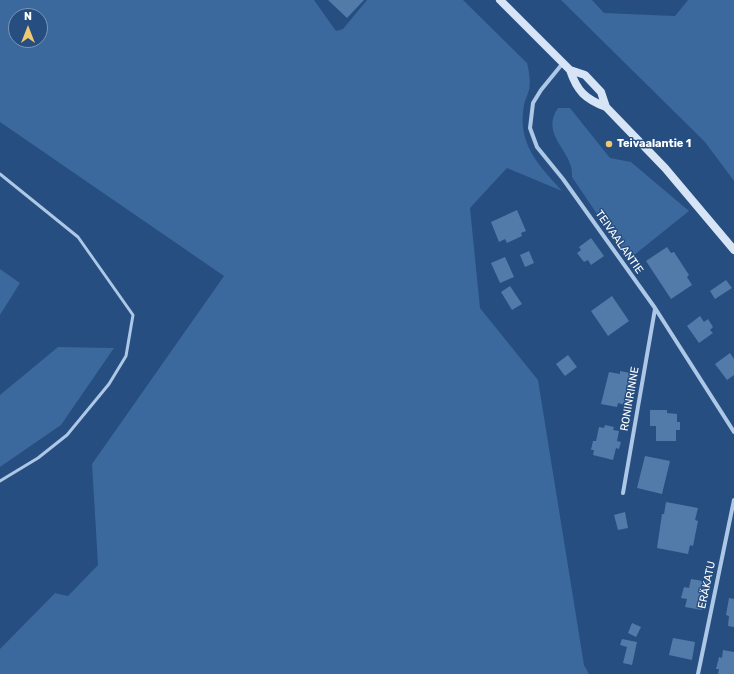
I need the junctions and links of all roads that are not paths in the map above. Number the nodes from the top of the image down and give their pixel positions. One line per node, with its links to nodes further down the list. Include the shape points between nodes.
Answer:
1 (500, 0): 2 (main road)
2 (563, 63): 3 (main road); 7 (street, TEIVAALANTIE, via 533,103 530,128 536,147 564,179)
3 (570, 70): 4 (main road, via 575,85 591,101); 4 (main road, via 585,75 601,92)
4 (606, 107): 6 (main road, via 665,168)
5 (0, 174): 9 (lane, via 78,237 133,315 126,356 109,384 67,435 38,458)
6 (734, 250)
7 (655, 308): 8 (street, TEIVAALANTIE); 10 (street, RONINRINNE)
8 (734, 432)
9 (0, 481)
10 (623, 493)
11 (734, 500): 12 (street, ERÄKATU)
12 (698, 674)

